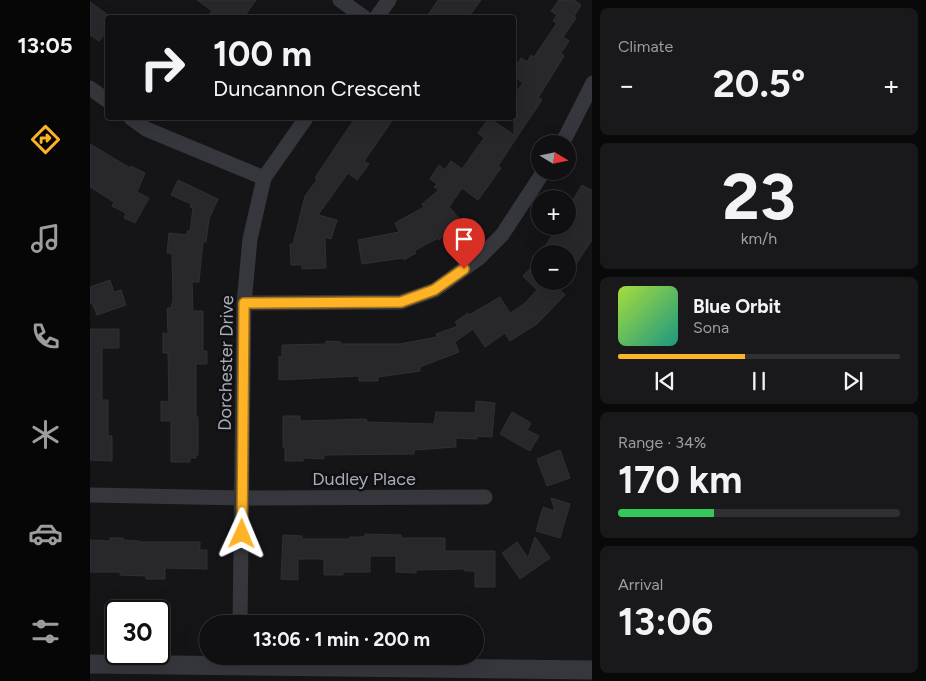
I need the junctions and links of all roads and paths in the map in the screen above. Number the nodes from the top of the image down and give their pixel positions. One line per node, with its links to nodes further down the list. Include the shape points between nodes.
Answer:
1 (340, 0): 3 (street)
2 (389, 0): 4 (street)
3 (361, 15)
4 (378, 15)
5 (592, 84): 10 (street)
6 (90, 88): 7 (street)
7 (105, 99)
8 (134, 120): 11 (street)
9 (305, 120): 11 (street, Dorchester Drive)
10 (566, 135)
11 (264, 178): 13 (street, Dorchester Drive, via 250,239)
12 (538, 180): 13 (street, via 502,235 479,258 434,290 401,302)
13 (244, 303): 16 (street, Dorchester Drive)
14 (90, 495): 16 (street, Dudley Place)
15 (485, 497): 16 (street, Dudley Place)
16 (243, 498): 17 (street, Dorchester Drive)
17 (240, 615)
18 (199, 662): 19 (street)
19 (90, 664)
20 (329, 665): 22 (street)
21 (592, 670): 22 (street)
22 (553, 675)

